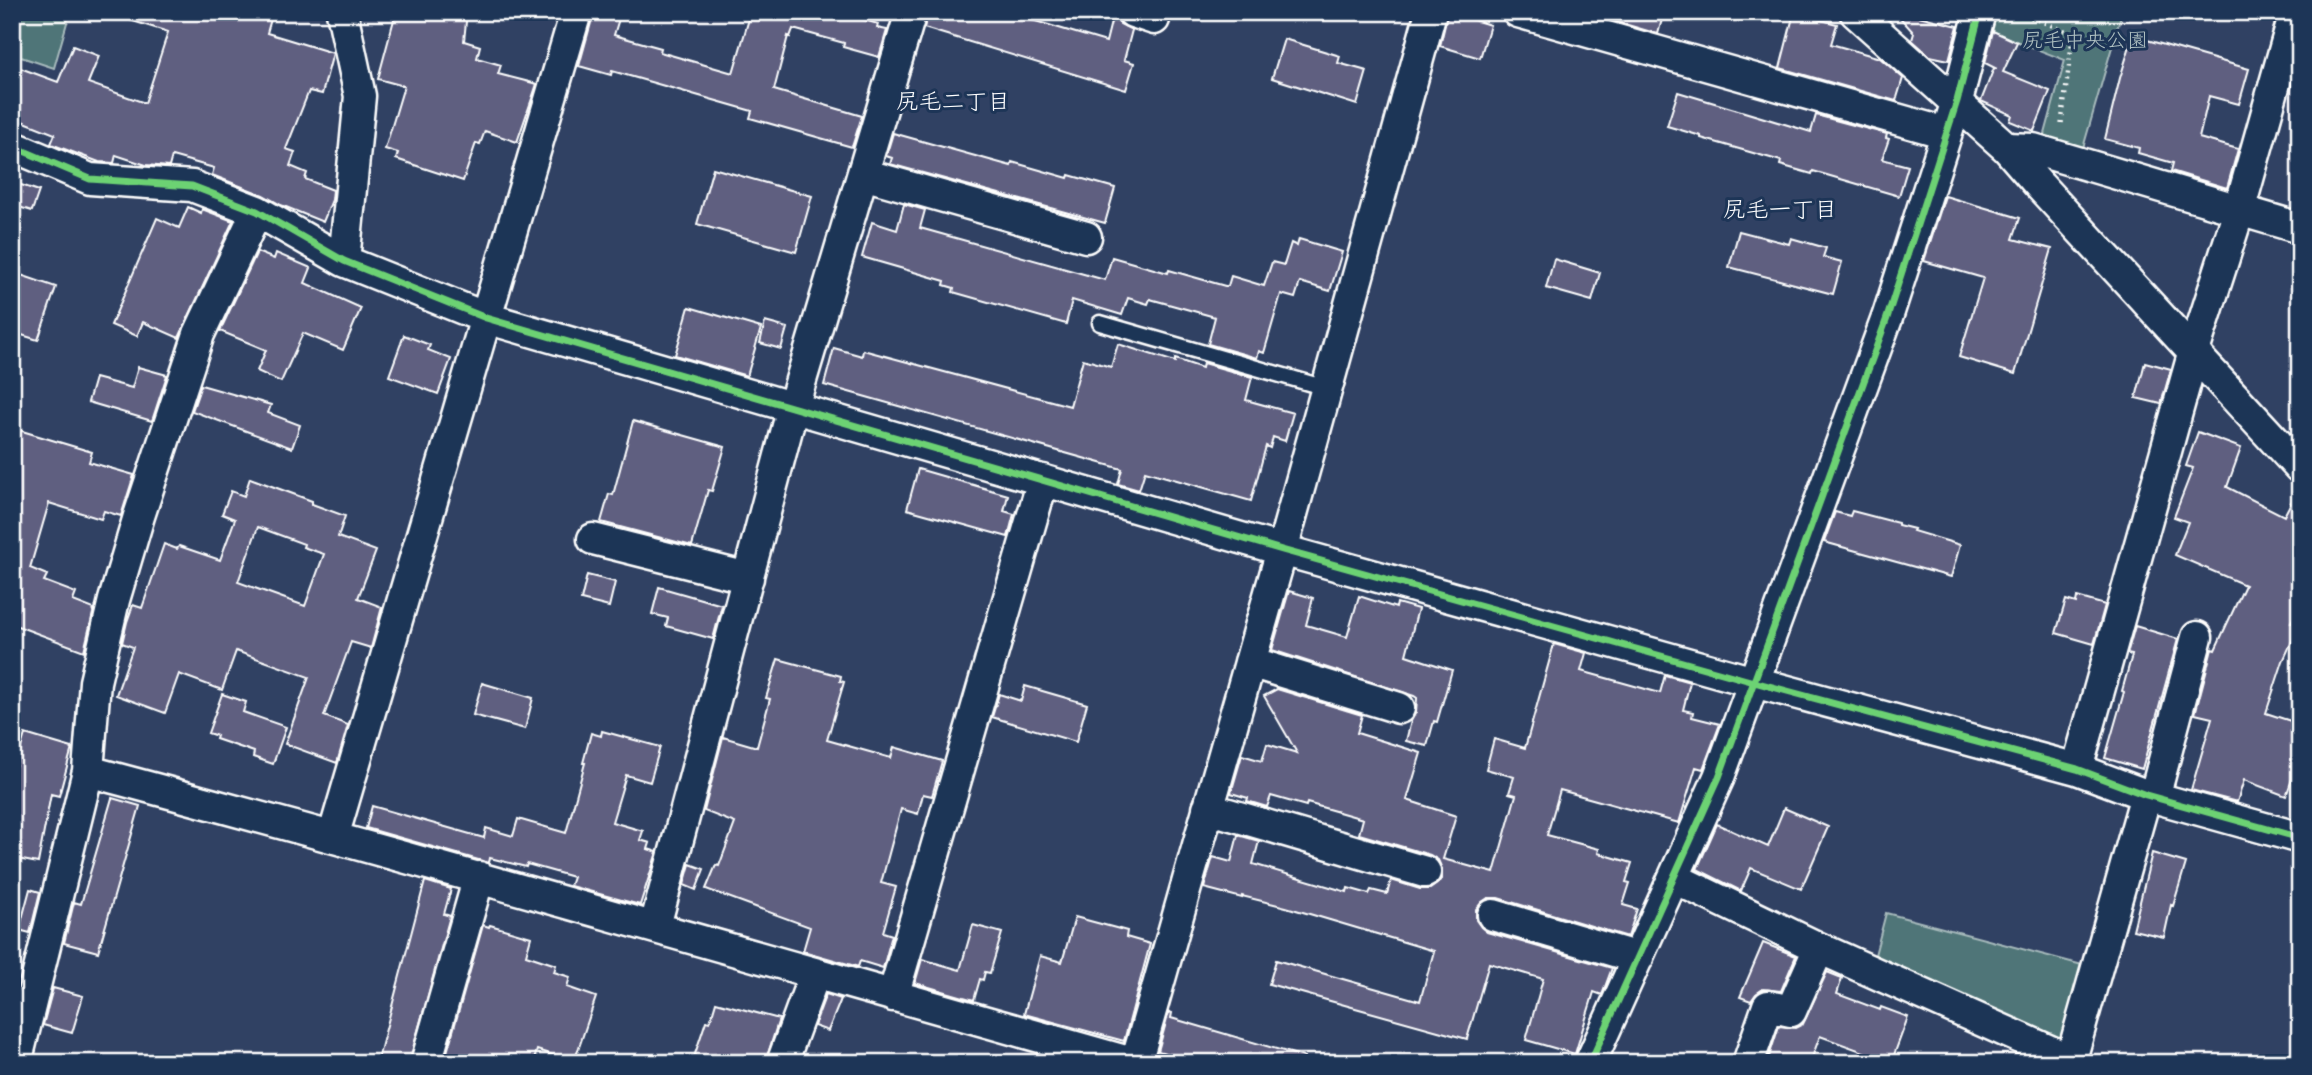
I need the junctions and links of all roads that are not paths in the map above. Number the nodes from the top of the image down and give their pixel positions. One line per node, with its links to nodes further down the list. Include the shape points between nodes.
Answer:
1 (342, 12): 18 (street, via 360,96)
2 (576, 12): 19 (street)
3 (911, 12): 13 (street)
4 (1431, 12): 22 (street)
5 (1518, 12): 10 (street)
6 (1855, 12): 9 (street)
7 (1980, 12): 9 (street)
8 (2295, 12): 15 (street)
9 (1957, 101): 10 (street); 11 (street)
10 (1946, 133): 31 (street, via 1886,318)
11 (2007, 148): 15 (street, via 2033,149); 21 (street)
12 (15, 154): 14 (street, via 90,179 192,186)
13 (863, 174): 17 (street); 23 (street)
14 (257, 211): 18 (street); 34 (street, via 199,334 135,528 95,682)
15 (2239, 211): 16 (street); 21 (street)
16 (2300, 228)
17 (1086, 237)
18 (344, 261): 19 (street)
19 (485, 318): 23 (street); 37 (street)
20 (1100, 323): 22 (lane)
21 (2194, 351): 24 (street); 33 (street)
22 (1326, 388): 27 (street)
23 (793, 407): 25 (street); 28 (street)
24 (2300, 468)
25 (1043, 480): 27 (street); 47 (street)
26 (593, 539): 28 (street)
27 (1282, 550): 30 (street); 31 (street)
28 (748, 578): 43 (street)
29 (2197, 637): 35 (street)
30 (1250, 662): 32 (street); 36 (street)
31 (1754, 682): 33 (street); 41 (street)
32 (1399, 708)
33 (2077, 769): 35 (street)
34 (88, 771): 37 (street); 48 (street)
35 (2150, 797): 38 (street); 49 (street)
36 (1208, 808): 39 (street); 52 (street)
37 (333, 837): 40 (street)
38 (2300, 838)
39 (1424, 872)
40 (479, 877): 43 (street); 50 (street)
41 (1674, 878): 44 (street); 45 (street)
42 (1493, 915): 45 (street)
43 (655, 926): 46 (street)
44 (1819, 947): 49 (street); 54 (street, via 1791,1011 1768,1006)
45 (1638, 958): 53 (street)
46 (816, 972): 47 (street); 51 (street)
47 (893, 996): 52 (street)
48 (18, 1042)
49 (2070, 1061)
50 (426, 1063)
51 (782, 1063)
52 (1134, 1063)
53 (1590, 1063)
54 (1748, 1063)

